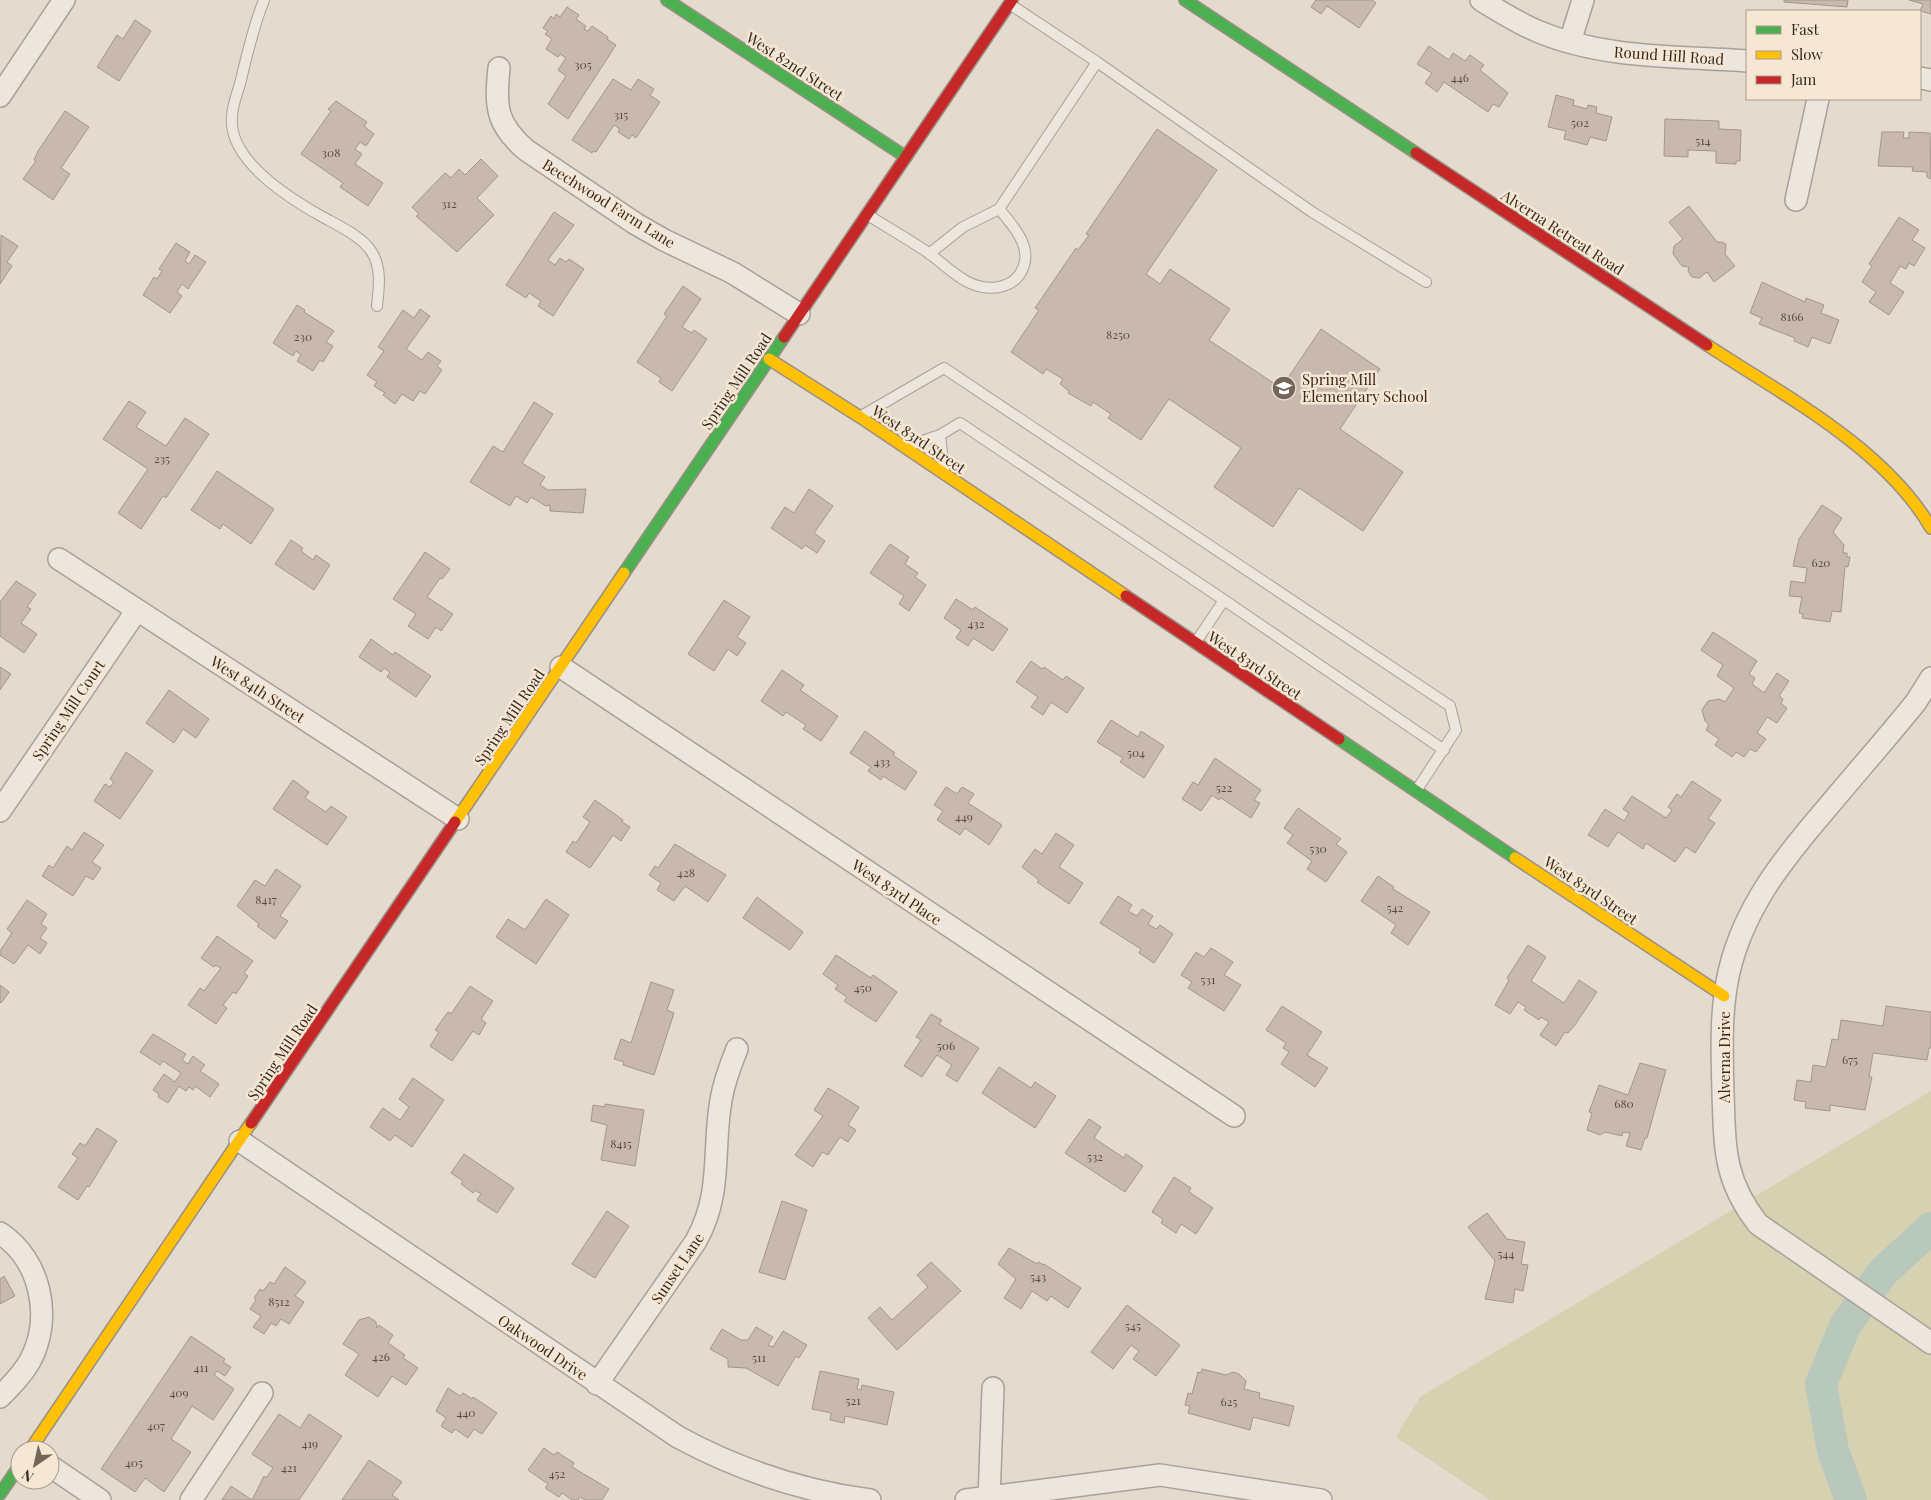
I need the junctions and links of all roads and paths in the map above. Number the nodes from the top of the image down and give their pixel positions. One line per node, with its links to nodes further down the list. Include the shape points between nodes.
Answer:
1 (64, 0): 12 (street)
2 (264, 0): 20 (lane, via 231,118 238,146 258,172 316,213 353,234 370,250 377,265)
3 (667, 0): 14 (street, West 82nd Street)
4 (1185, 0): 27 (street, Alverna Retreat Road, via 1828,425 1878,464 1914,502)
5 (1481, 0): 8 (street, Round Hill Road, via 1528,27)
6 (1583, 0): 8 (street)
7 (1011, 2): 10 (lane); 14 (street, Spring Mill Road)
8 (1570, 42): 9 (street, Round Hill Road, via 1638,55)
9 (1746, 61)
10 (1097, 62): 16 (lane); 19 (lane, via 1312,212)
11 (499, 68): 21 (street, Beechwood Farm Lane, via 498,111 510,136 526,150 636,224 732,273)
12 (0, 96)
13 (1818, 100): 15 (street)
14 (906, 157): 17 (street, Spring Mill Road)
15 (1796, 200)
16 (999, 209): 18 (lane, via 963,227); 18 (lane, via 1012,224 1026,250 1024,266 1013,282 999,289 970,283)
17 (867, 215): 18 (lane); 21 (street, Spring Mill Road)
18 (929, 254)
19 (1426, 282)
20 (378, 306)
21 (799, 314): 22 (street, Spring Mill Road)
22 (768, 359): 23 (street, West 83rd Street); 32 (street, Spring Mill Road)
23 (860, 417): 25 (street, West 83rd Street); 34 (lane, via 944,368 1450,706 1456,730)
24 (940, 435): 25 (lane); 26 (lane); 29 (lane, via 960,423)
25 (904, 447): 26 (street, West 83rd Street)
26 (944, 474): 31 (street, West 83rd Street)
27 (1931, 528)
28 (59, 560): 30 (street, West 84th Street)
29 (1224, 600): 31 (lane); 34 (lane)
30 (137, 610): 36 (street, Spring Mill Court); 37 (street, West 84th Street)
31 (1196, 643): 35 (street, West 83rd Street)
32 (561, 667): 37 (street, Spring Mill Road); 40 (street, West 83rd Place)
33 (1931, 678): 38 (street, Alverna Drive, via 1916,702 1769,880 1739,938)
34 (1444, 750): 35 (lane)
35 (1416, 791): 38 (street, West 83rd Street)
36 (0, 811)
37 (458, 819): 41 (street, Spring Mill Road)
38 (1724, 996): 43 (street, Alverna Drive, via 1721,1033 1726,1158 1743,1204 1758,1224)
39 (737, 1049): 44 (street, Sunset Lane, via 723,1089 712,1203 704,1227)
40 (1234, 1116)
41 (240, 1141): 44 (street, Oakwood Drive); 48 (street, Spring Mill Road)
42 (0, 1233): 47 (street, via 14,1244 29,1264 39,1288 42,1313 38,1339 29,1362)
43 (1931, 1343)
44 (597, 1384): 55 (street, Oakwood Drive, via 678,1437 729,1463 826,1494)
45 (993, 1388): 52 (street)
46 (262, 1393): 54 (street)
47 (0, 1397)
48 (37, 1440)
49 (60, 1473): 53 (street)
50 (10, 1480): 51 (street)
51 (0, 1494)
52 (989, 1498): 56 (street); 57 (street, via 1160,1475)
53 (100, 1500)
54 (191, 1500)
55 (870, 1500)
56 (966, 1500)
57 (1321, 1500)

